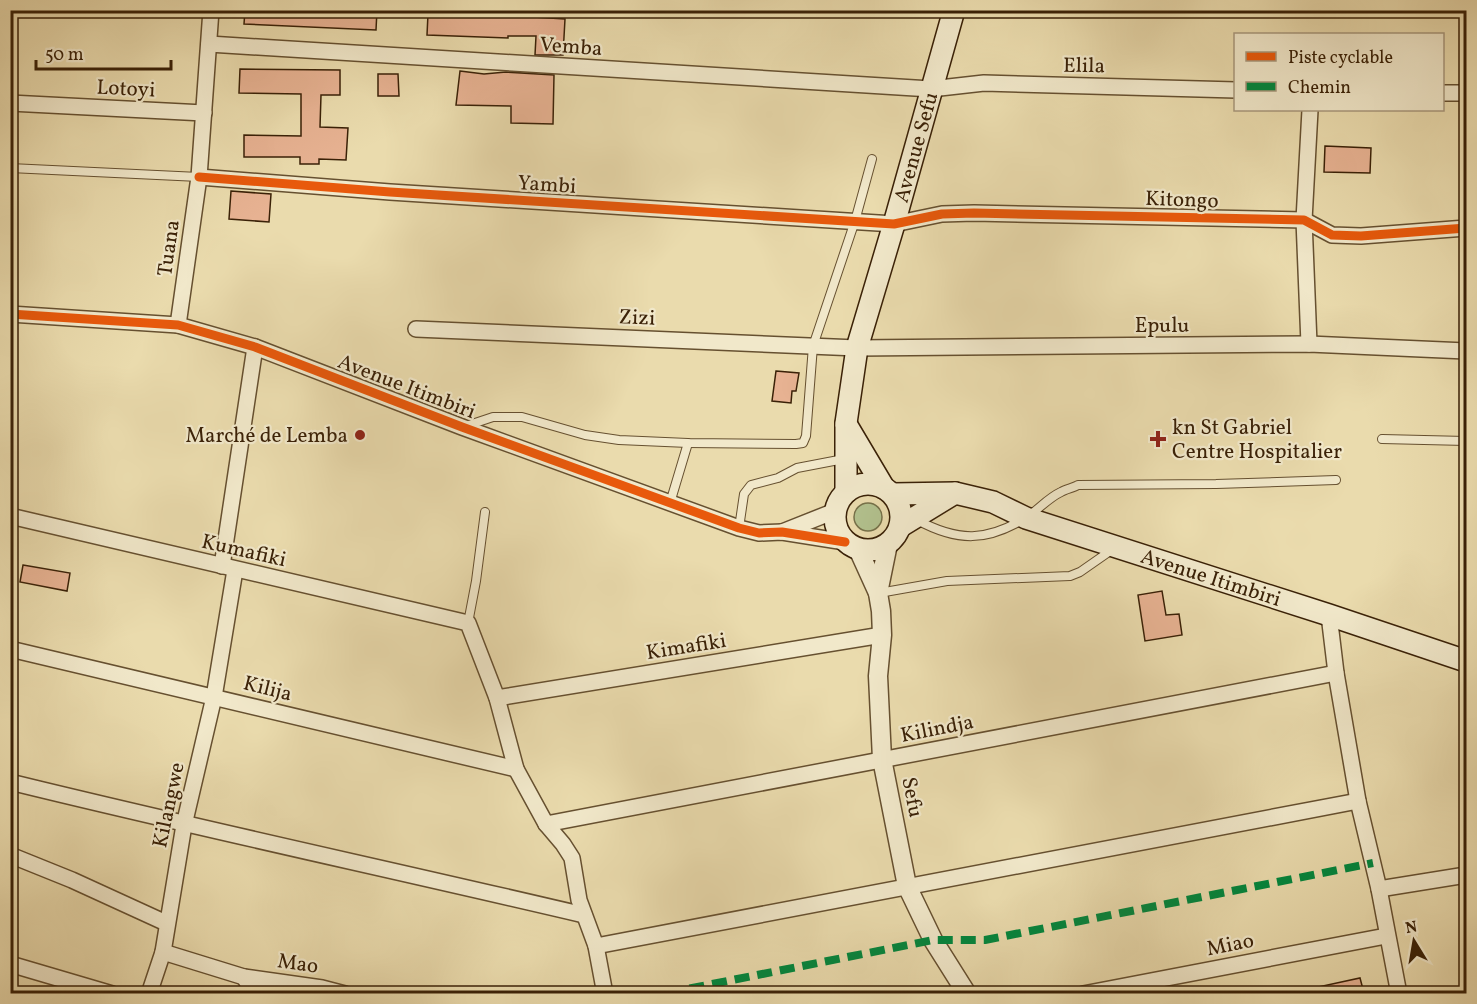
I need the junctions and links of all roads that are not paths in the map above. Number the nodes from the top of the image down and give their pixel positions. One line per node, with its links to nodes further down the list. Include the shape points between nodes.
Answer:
1 (211, 10): 3 (street, Tuana)
2 (954, 10): 4 (main road, Avenue Sefu)
3 (209, 44): 4 (street, Vemba); 10 (street, Tuana)
4 (931, 89): 5 (street, Elila, via 984,83); 16 (main road, Avenue Sefu)
5 (1234, 90)
6 (1444, 93): 7 (street)
7 (1467, 93)
8 (10, 103): 10 (street, Lotoyi)
9 (1310, 111): 14 (street)
10 (204, 113): 13 (street, Tuana)
11 (872, 159): 15 (lane)
12 (10, 168): 13 (lane)
13 (199, 177): 15 (street, Yambi); 19 (street, Tuana)
14 (1304, 220): 16 (street, Kitongo, via 974,213 942,214); 17 (street, Kitongo, via 1332,235 1361,237); 21 (street)
15 (855, 221): 16 (street, Yambi); 23 (lane)
16 (894, 224): 24 (main road, Avenue Sefu)
17 (1467, 228)
18 (10, 314): 19 (street, Avenue Itimbiri)
19 (178, 326): 22 (street, Avenue Itimbiri)
20 (416, 329): 23 (street, Zizi)
21 (1309, 345): 24 (street, Epulu); 25 (street, Epulu)
22 (255, 346): 27 (street, Avenue Itimbiri); 47 (street, Kilangwe)
23 (813, 346): 24 (street, Zizi); 30 (lane, via 803,442)
24 (857, 348): 26 (main road, Avenue Sefu)
25 (1467, 351)
26 (846, 423): 31 (main road, Avenue Sefu); 33 (main road)
27 (462, 427): 30 (lane, via 493,417 522,417 585,435); 36 (street, Avenue Itimbiri)
28 (1383, 439): 29 (lane)
29 (1467, 441)
30 (688, 443): 36 (lane)
31 (846, 458): 34 (main road, Avenue Sefu); 42 (lane, via 797,468 751,485 744,494)
32 (1336, 480): 40 (lane, via 1078,485 1061,492)
33 (888, 491): 34 (main road, via 864,484); 35 (main road, Avenue Itimbiri); 41 (main road)
34 (846, 492): 37 (main road)
35 (955, 493): 40 (main road, Avenue Itimbiri, via 993,502); 41 (main road)
36 (670, 503): 42 (street, Avenue Itimbiri)
37 (835, 511): 43 (street); 45 (main road, via 835,525)
38 (485, 512): 50 (lane)
39 (10, 516): 47 (street, Kumafiki)
40 (1026, 518): 41 (lane, via 990,535 962,537); 46 (main road, Avenue Itimbiri)
41 (907, 522): 44 (main road)
42 (739, 528): 43 (street, Avenue Itimbiri)
43 (783, 532): 45 (street, Avenue Itimbiri)
44 (888, 544): 45 (main road, via 877,550); 48 (street)
45 (852, 546): 48 (street)
46 (1116, 547): 48 (lane, via 1070,576 947,581); 49 (main road, Avenue Itimbiri)
47 (228, 568): 50 (street, Kumafiki); 55 (street, Kilangwe)
48 (878, 593): 51 (street, Sefu)
49 (1329, 615): 53 (main road, Avenue Itimbiri); 54 (street)
50 (468, 623): 56 (street)
51 (882, 635): 56 (street, Kimafiki); 57 (street, Sefu, via 878,676)
52 (10, 649): 55 (street, Kilija)
53 (1467, 661)
54 (1336, 673): 57 (street, Kilindja); 60 (street)
55 (214, 697): 58 (street, Kilija); 62 (street, Kilangwe)
56 (496, 698): 58 (street)
57 (882, 759): 61 (street, Kilindja); 65 (street, Sefu)
58 (516, 770): 61 (street)
59 (10, 782): 62 (street)
60 (1358, 801): 65 (street); 66 (street)
61 (546, 824): 67 (street, via 572,858)
62 (184, 825): 67 (street); 68 (street, Kilangwe)
63 (10, 855): 68 (street)
64 (1467, 875): 66 (street)
65 (907, 886): 70 (street); 79 (street, Sefu, via 933,940)
66 (1379, 889): 69 (street)
67 (584, 915): 70 (street)
68 (166, 923): 71 (street, Kilangwe)
69 (1386, 936): 80 (street, Miao); 81 (street)
70 (596, 946): 78 (street)
71 (163, 952): 73 (street, Mao); 75 (street, Kilangwe)
72 (10, 964): 74 (street)
73 (244, 976): 76 (street, Mao); 77 (street, Mao)
74 (112, 993)
75 (149, 993)
76 (254, 993)
77 (345, 993)
78 (605, 993)
79 (967, 993)
80 (1083, 993)
81 (1399, 993)

